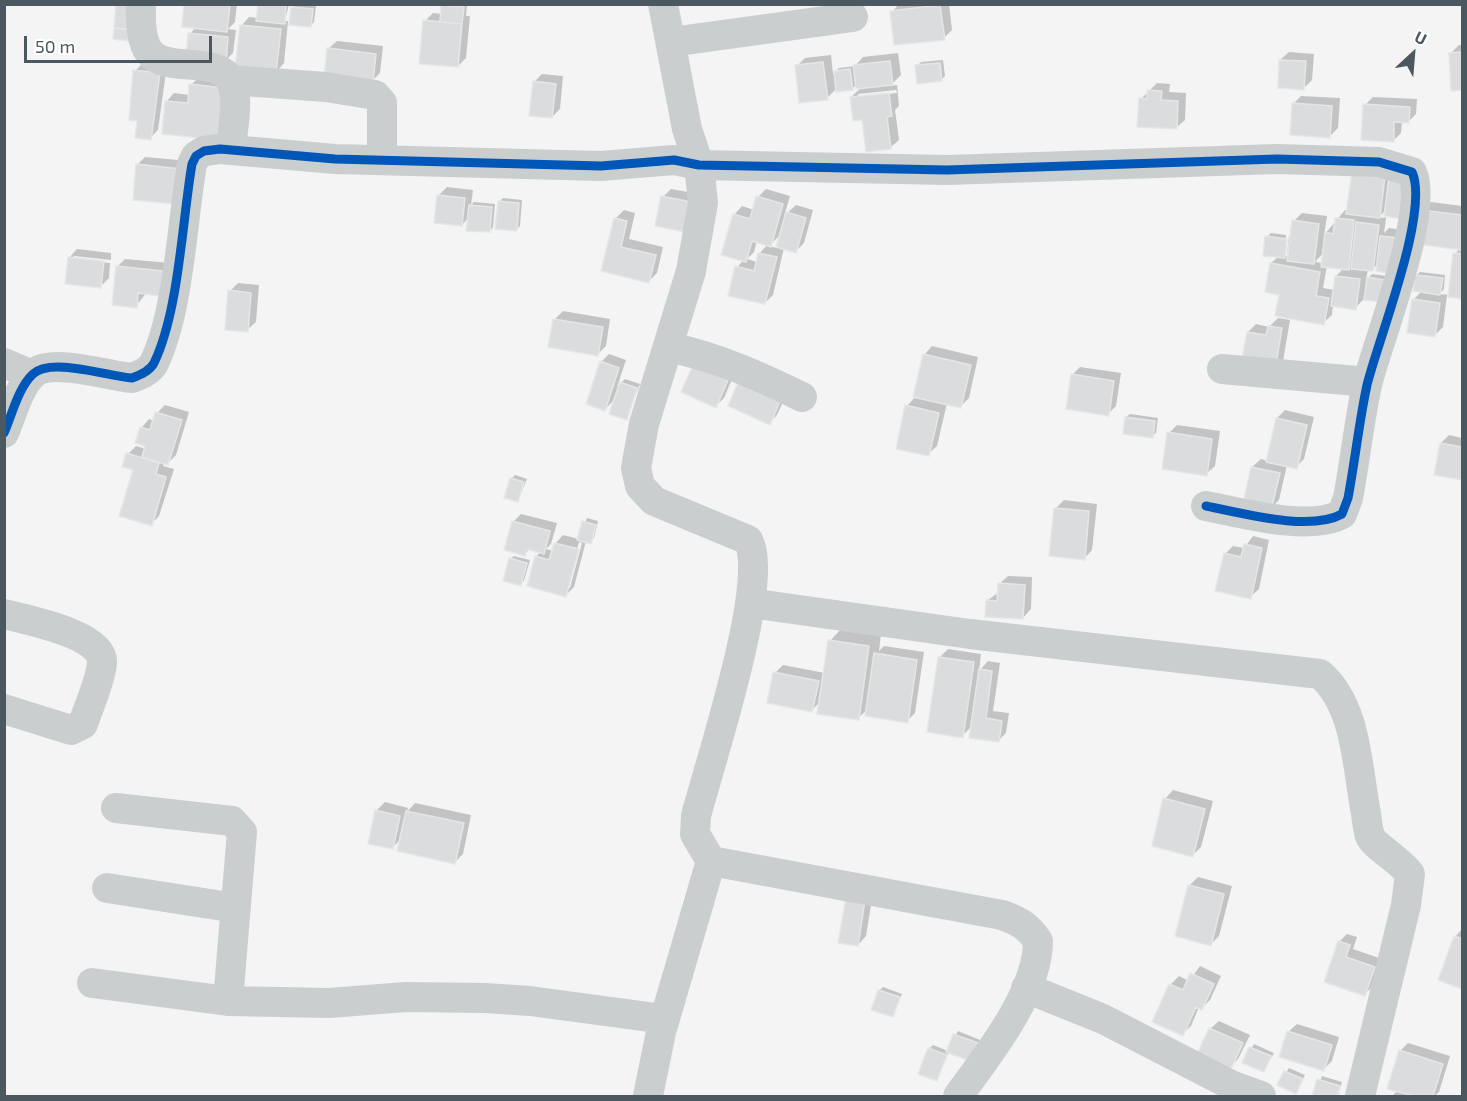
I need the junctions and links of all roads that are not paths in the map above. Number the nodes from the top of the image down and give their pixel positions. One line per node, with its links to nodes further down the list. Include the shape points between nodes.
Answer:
1 (141, 4): 5 (street, via 144,42 156,58 206,66)
2 (663, 4): 4 (street)
3 (853, 17): 4 (street)
4 (670, 42): 8 (street, via 687,129)
5 (230, 80): 6 (street, via 234,97); 7 (street, via 375,95 382,104)
6 (231, 150): 7 (street); 12 (street, via 204,151 192,164 173,291 153,365 132,378 56,366 42,368)
7 (382, 160): 8 (street, via 601,166 674,160)
8 (699, 165): 9 (street, via 703,203 699,232); 13 (street, via 947,170 1277,159 1379,162 1404,168 1412,172 1417,183 1407,252)
9 (669, 347): 14 (street, via 744,369); 17 (street, via 638,447 636,468 640,486 654,501 748,540 753,565)
10 (4, 363): 12 (street)
11 (1222, 369): 13 (street)
12 (32, 375): 15 (street)
13 (1368, 382): 16 (street, via 1342,514 1332,520 1303,522)
14 (802, 398)
15 (4, 433)
16 (1206, 506)
17 (750, 603): 21 (street, via 740,656 696,816 695,834); 31 (street, via 970,634 1320,674 1330,682 1345,713 1357,753 1371,837 1401,861 1410,874)
18 (4, 614): 19 (street, via 82,637 98,648 102,661 79,729 71,730)
19 (4, 709)
20 (116, 808): 23 (street, via 238,825 242,832)
21 (711, 861): 25 (street, via 954,905 1020,921 1038,941 1034,969); 27 (street)
22 (108, 888): 23 (street)
23 (236, 908): 26 (street)
24 (92, 983): 26 (street)
25 (1026, 988): 29 (street, via 1000,1036); 30 (street, via 1103,1019 1231,1085)
26 (228, 1001): 27 (street, via 329,1003 406,997 484,998)
27 (664, 1019): 28 (street)
28 (648, 1096)
29 (958, 1096)
30 (1261, 1096)
31 (1360, 1096)

